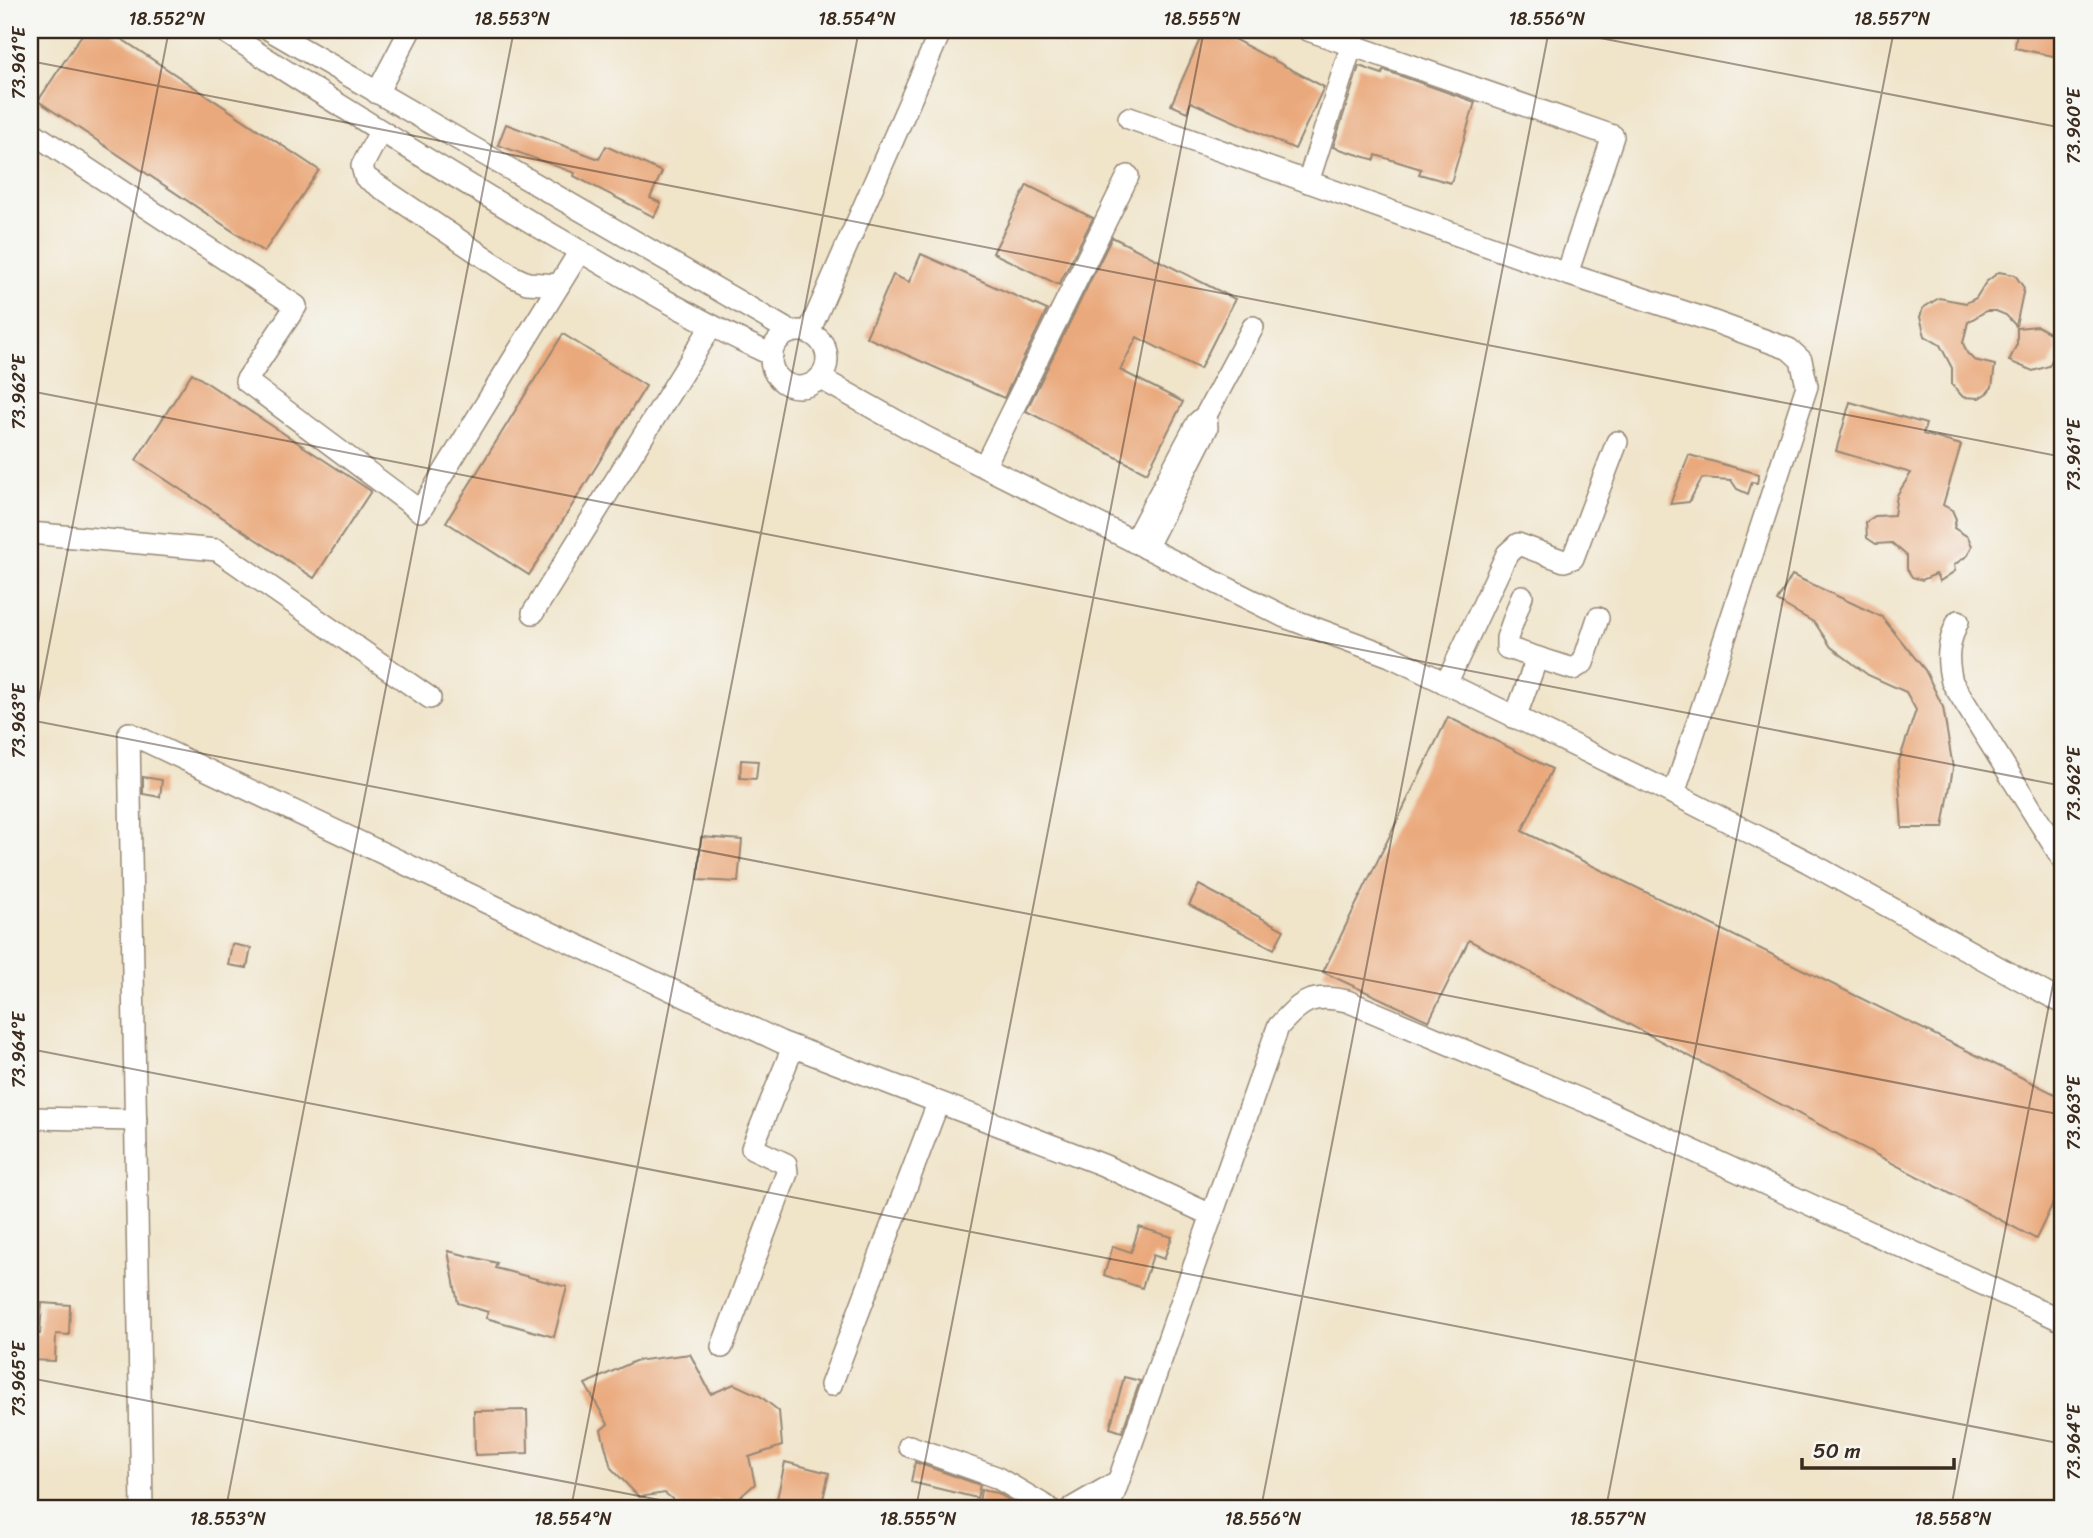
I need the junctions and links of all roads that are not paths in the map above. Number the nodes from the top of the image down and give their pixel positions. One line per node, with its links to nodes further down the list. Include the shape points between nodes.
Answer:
1 (222, 30): 10 (street)
2 (270, 30): 7 (street)
3 (410, 30): 7 (street)
4 (941, 30): 18 (street)
5 (1308, 30): 6 (street)
6 (1352, 44): 12 (street); 14 (street, via 1612,136)
7 (377, 93): 18 (street)
8 (1129, 118): 12 (street)
9 (30, 131): 15 (street, via 296,306 246,381 420,511)
10 (380, 132): 13 (street); 15 (street, via 362,166 365,177 514,277 527,283)
11 (1128, 176): 22 (street)
12 (1308, 182): 14 (street)
13 (580, 251): 15 (street); 16 (street)
14 (1567, 274): 35 (street, via 1789,349 1801,360 1807,386)
15 (559, 285)
16 (711, 327): 19 (street); 26 (street)
17 (1254, 327): 24 (street, via 1206,415 1197,423)
18 (800, 332): 19 (street, via 777,343); 20 (street, via 817,337 826,352)
19 (772, 355): 20 (street, via 774,369 786,383 804,386)
20 (820, 378): 22 (street)
21 (1617, 442): 29 (street, via 1573,558 1564,561 1518,544 1507,554)
22 (985, 465): 24 (street)
23 (30, 533): 33 (street, via 217,550)
24 (1140, 545): 32 (street, via 1285,617 1390,656)
25 (1522, 596): 30 (street)
26 (533, 613)
27 (1598, 618): 31 (street, via 1578,668)
28 (1958, 621): 36 (street, via 1949,640 1947,660 1952,682)
29 (1472, 629): 30 (street); 32 (street)
30 (1506, 643): 31 (street, via 1507,648)
31 (1537, 658): 34 (street)
32 (1446, 684): 34 (street)
33 (430, 698)
34 (1515, 718): 35 (street)
35 (1674, 794): 37 (street, via 1808,862)
36 (2063, 860)
37 (2063, 1003)
38 (793, 1047): 39 (street); 41 (street, via 130,733); 44 (street, via 752,1148 786,1164 787,1172)
39 (938, 1103): 42 (street, via 1103,1166); 45 (street)
40 (30, 1118): 41 (street)
41 (136, 1120): 48 (street)
42 (1211, 1215): 43 (street, via 1278,1027 1299,1004 1326,997 1347,1001 1596,1106); 47 (street)
43 (2063, 1321)
44 (722, 1347)
45 (831, 1385)
46 (909, 1446): 49 (street, via 996,1477)
47 (1117, 1482): 50 (street); 51 (street)
48 (142, 1508)
49 (1049, 1508)
50 (1072, 1508)
51 (1109, 1508)

